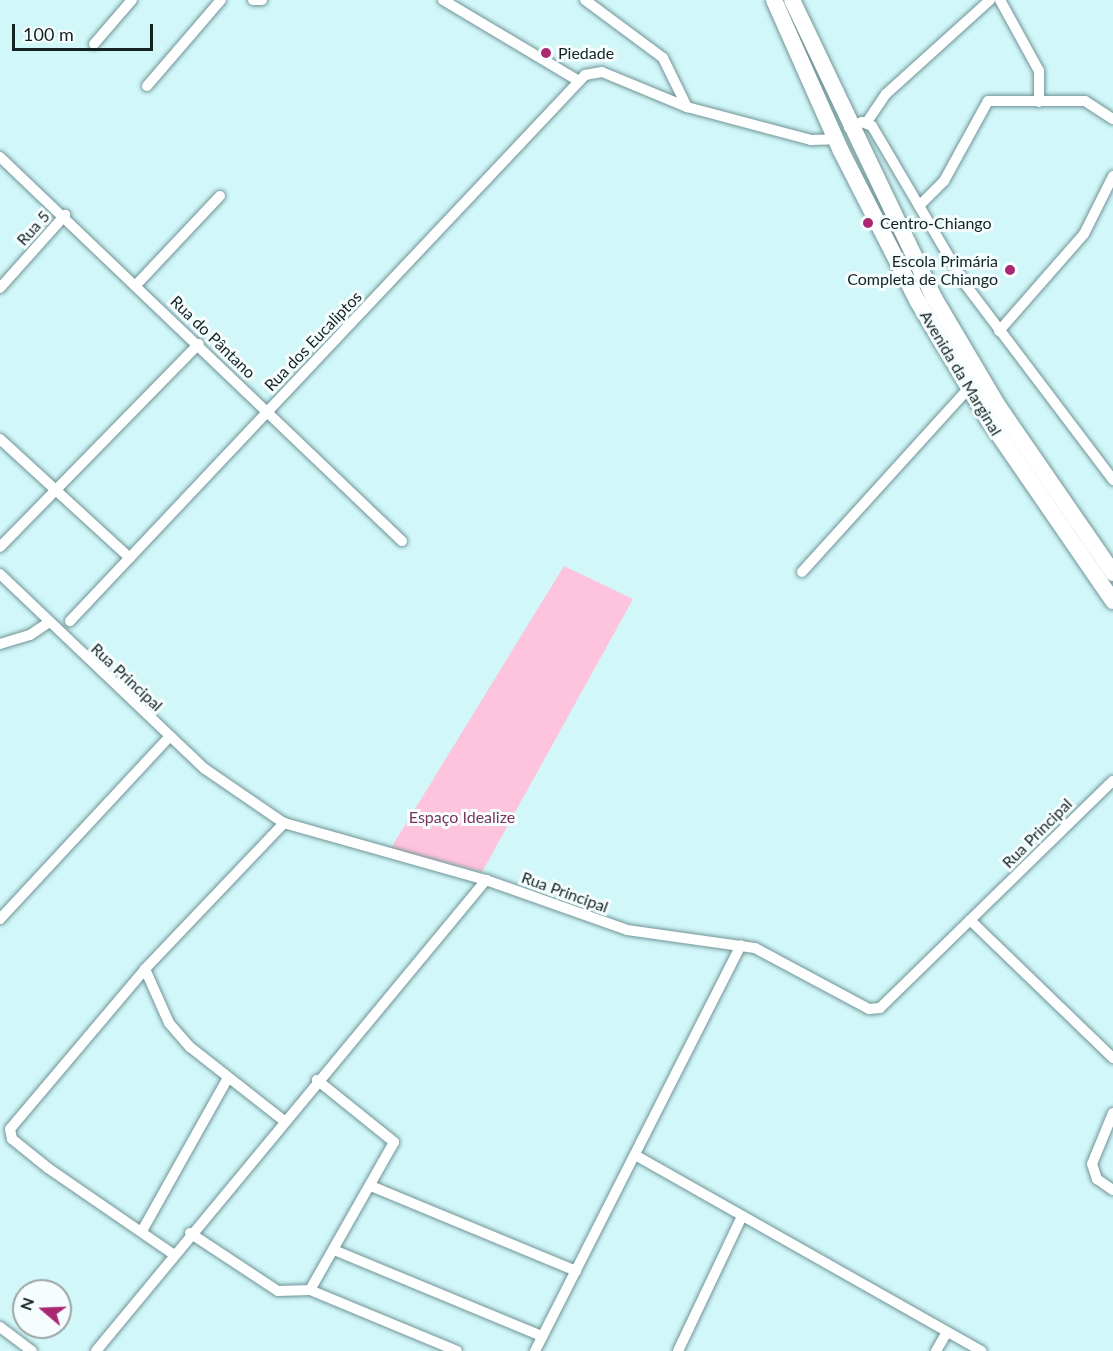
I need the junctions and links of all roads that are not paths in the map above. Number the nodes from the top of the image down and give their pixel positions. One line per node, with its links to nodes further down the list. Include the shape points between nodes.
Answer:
1 (132, 0): 9 (street)
2 (221, 0): 11 (street)
3 (443, 0): 10 (street)
4 (585, 0): 13 (street, via 663,58)
5 (774, 0): 17 (main road, Avenida da Marginal)
6 (792, 0): 16 (main road, Avenida da Marginal)
7 (990, 0): 15 (street, via 886,94)
8 (1000, 0): 12 (street, via 1039,71)
9 (94, 44)
10 (578, 80): 13 (street, via 603,72); 28 (street, Rua dos Eucaliptos)
11 (147, 86)
12 (1039, 102): 14 (street, via 1085,101); 21 (street, via 988,101 944,181)
13 (687, 107): 17 (street, via 811,140)
14 (1113, 119)
15 (867, 122): 16 (street); 21 (street)
16 (849, 128): 36 (main road, Avenida da Marginal, via 933,296 998,406)
17 (835, 140): 27 (main road, Avenida da Marginal, via 889,249)
18 (0, 157): 22 (street, Rua do Pântano)
19 (1113, 176): 25 (street, via 1084,234)
20 (220, 196): 23 (street)
21 (920, 207): 25 (street)
22 (65, 215): 23 (street, Rua do Pântano); 24 (street, Rua 5)
23 (137, 284): 26 (street, Rua do Pântano)
24 (0, 288)
25 (999, 331): 30 (street)
26 (199, 344): 28 (street, Rua do Pântano); 31 (street)
27 (969, 388): 35 (street); 38 (main road, Avenida da Marginal)
28 (267, 410): 32 (street, Rua do Pântano); 34 (street, Rua dos Eucaliptos)
29 (0, 439): 31 (street)
30 (1113, 480)
31 (55, 489): 33 (street); 34 (street)
32 (402, 541)
33 (0, 548)
34 (130, 558): 39 (street, Rua dos Eucaliptos)
35 (802, 572)
36 (1113, 573)
37 (0, 574): 40 (street, Rua Principal)
38 (1113, 601)
39 (70, 621): 40 (street); 41 (street)
40 (51, 624): 41 (street, Rua Principal); 42 (street)
41 (68, 641): 43 (street, Rua Principal)
42 (0, 644)
43 (169, 737): 45 (street, Rua Principal, via 204,769); 47 (street)
44 (1113, 781): 48 (street, Rua Principal)
45 (284, 823): 46 (street, Rua Principal); 50 (street)
46 (486, 880): 49 (street, Rua Principal, via 627,930); 53 (street)
47 (0, 919)
48 (970, 920): 49 (street, Rua Principal, via 875,1010 767,952); 51 (street)
49 (741, 945): 56 (street)
50 (145, 969): 52 (street, via 169,1023); 60 (street, via 10,1134 48,1168)
51 (1113, 1058)
52 (228, 1078): 55 (street); 60 (street)
53 (317, 1080): 55 (street); 57 (street, via 393,1139)
54 (1113, 1113): 58 (street, via 1092,1164 1096,1179)
55 (283, 1120): 61 (street)
56 (635, 1155): 59 (street); 64 (street)
57 (370, 1186): 62 (street); 64 (street)
58 (1113, 1190)
59 (742, 1216): 67 (street); 73 (street)
60 (142, 1231): 63 (street)
61 (190, 1233): 63 (street); 65 (street, via 278,1291)
62 (334, 1250): 65 (street); 68 (street)
63 (173, 1254): 70 (street)
64 (576, 1271): 68 (street)
65 (310, 1290): 71 (street)
66 (0, 1327): 69 (street)
67 (947, 1332): 74 (street); 75 (street)
68 (542, 1336): 72 (street)
69 (32, 1351)
70 (96, 1351)
71 (457, 1351)
72 (535, 1351)
73 (678, 1351)
74 (936, 1351)
75 (981, 1351)

